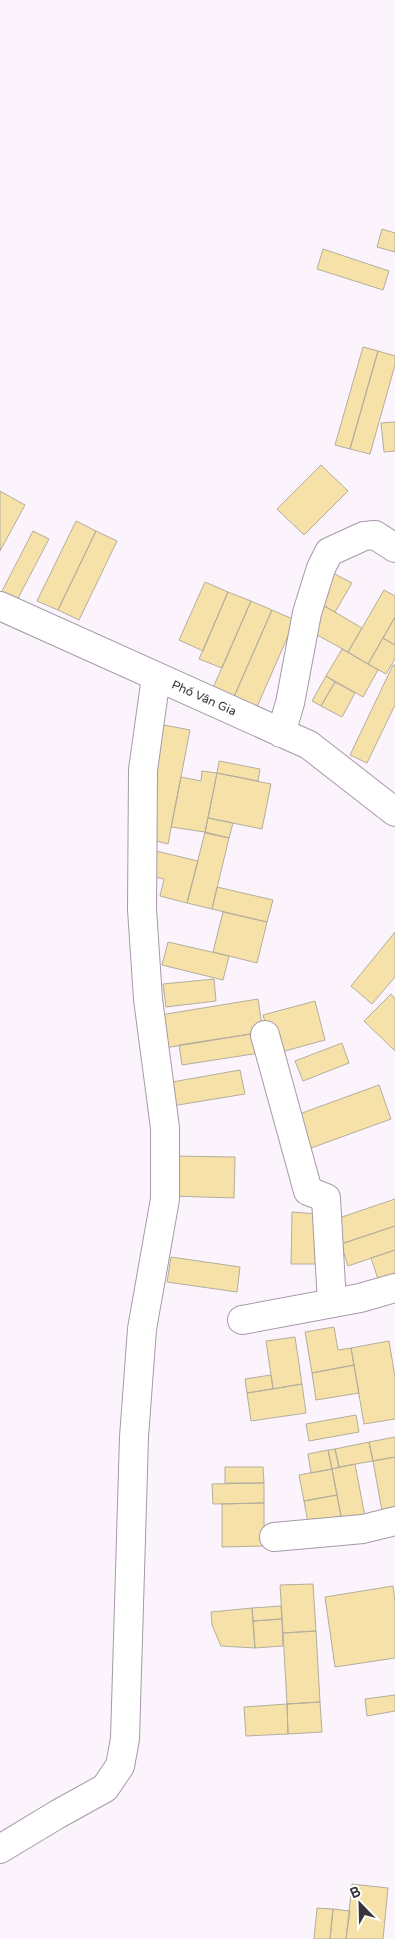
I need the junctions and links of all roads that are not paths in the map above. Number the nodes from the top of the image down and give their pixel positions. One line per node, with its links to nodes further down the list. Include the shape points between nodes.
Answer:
1 (395, 548): 4 (street, via 375,536 364,536 329,552 307,613 290,704)
2 (0, 606): 3 (street, Phố Vân Gia)
3 (156, 677): 4 (street, Phố Vân Gia); 12 (street, via 143,770 142,909 148,998 165,1128 165,1199 142,1329 134,1437 125,1739 120,1766 105,1788)
4 (281, 733): 5 (street, Phố Vân Gia, via 309,746)
5 (395, 812)
6 (266, 1035): 8 (street, via 308,1192 326,1198)
7 (395, 1288): 8 (street)
8 (332, 1303): 9 (street)
9 (242, 1320)
10 (395, 1521): 11 (street, via 363,1529)
11 (274, 1537)
12 (0, 1849)

